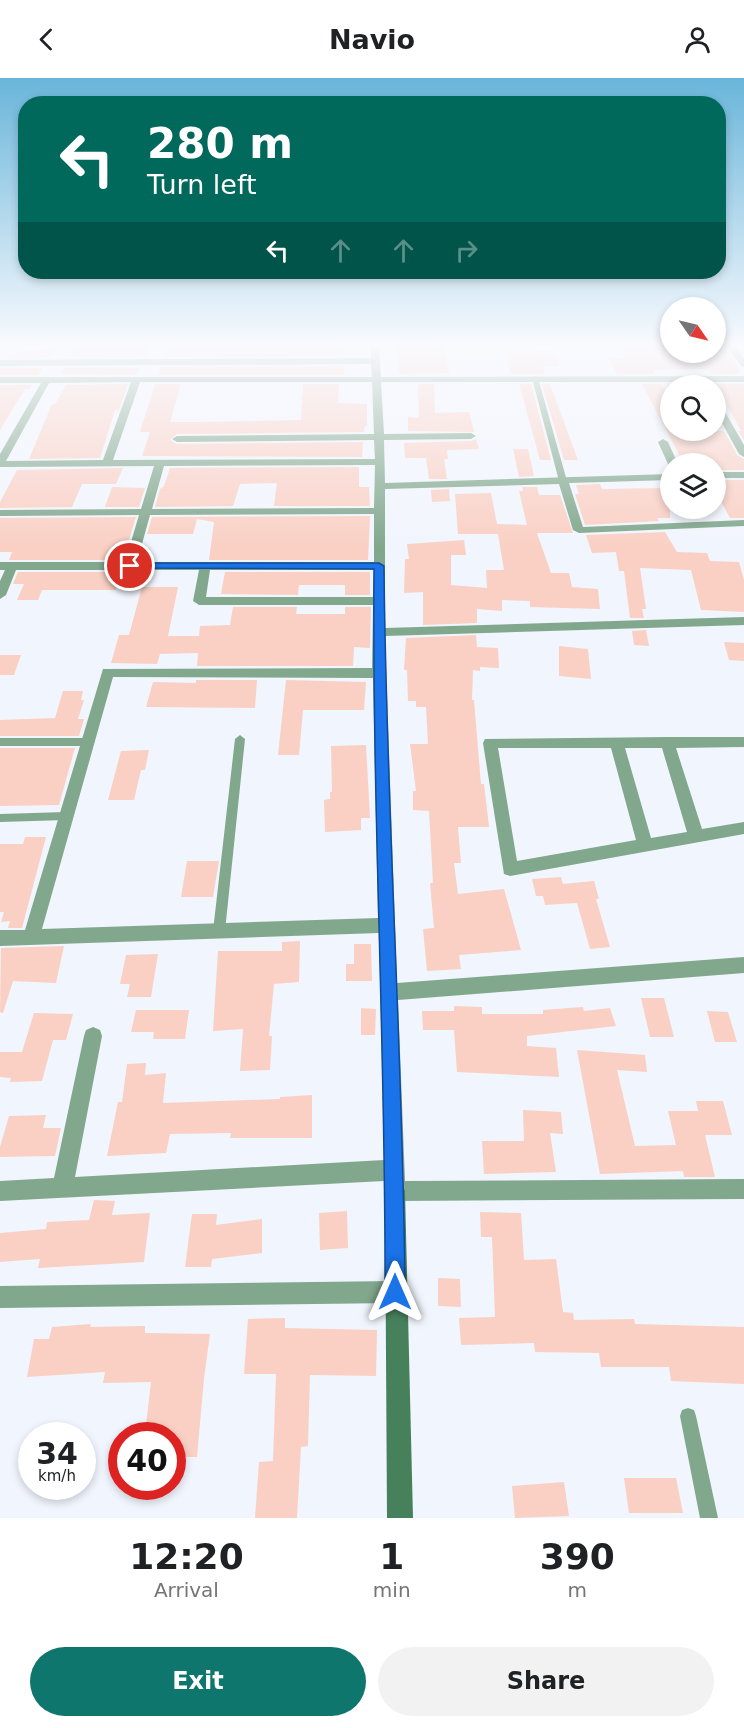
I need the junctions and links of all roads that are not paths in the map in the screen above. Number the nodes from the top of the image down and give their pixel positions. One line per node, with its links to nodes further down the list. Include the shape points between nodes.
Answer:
1 (28, 413): 13 (street)
2 (125, 413): 14 (street)
3 (377, 413): 7 (street)
4 (545, 413): 19 (lane)
5 (726, 422): 11 (street)
6 (471, 436): 7 (street)
7 (377, 437): 8 (street); 12 (street)
8 (177, 439)
9 (663, 442): 10 (street)
10 (668, 453)
11 (744, 454)
12 (380, 462): 15 (street); 20 (street)
13 (0, 464): 14 (street)
14 (107, 464): 15 (street)
15 (160, 464): 23 (street)
16 (744, 475): 17 (street)
17 (726, 476)
18 (660, 477): 19 (street)
19 (563, 481): 20 (street); 24 (street, via 579,530)
20 (380, 486): 21 (street)
21 (379, 511): 23 (street); 28 (street)
22 (0, 513): 23 (street)
23 (146, 513): 26 (street)
24 (744, 523)
25 (6, 566): 26 (street); 29 (street)
26 (130, 566): 27 (street)
27 (205, 566): 28 (street); 30 (street, via 199,601)
28 (379, 566): 30 (street)
29 (0, 595)
30 (378, 601): 32 (street)
31 (744, 621): 32 (street)
32 (381, 633): 33 (street)
33 (379, 673): 36 (street, via 108,672); 45 (street)
34 (240, 739): 46 (lane)
35 (0, 742): 36 (lane)
36 (87, 742): 40 (street)
37 (616, 742): 38 (street); 44 (street); 44 (street, via 490,743 510,869)
38 (667, 742): 39 (street); 43 (street)
39 (744, 742)
40 (66, 816): 41 (lane); 47 (street)
41 (0, 818)
42 (744, 828): 43 (street)
43 (696, 836): 44 (street)
44 (645, 845)
45 (387, 925): 46 (street); 50 (street)
46 (219, 931): 47 (street)
47 (31, 937): 48 (street)
48 (0, 938)
49 (744, 965): 50 (street)
50 (389, 992): 52 (street)
51 (93, 1036): 53 (street)
52 (394, 1180): 53 (street); 54 (street); 56 (street)
53 (62, 1188): 55 (street)
54 (744, 1189)
55 (0, 1191)
56 (395, 1292): 57 (street); 59 (street)
57 (0, 1297)
58 (688, 1416): 60 (lane)
59 (400, 1518)
60 (709, 1518)

